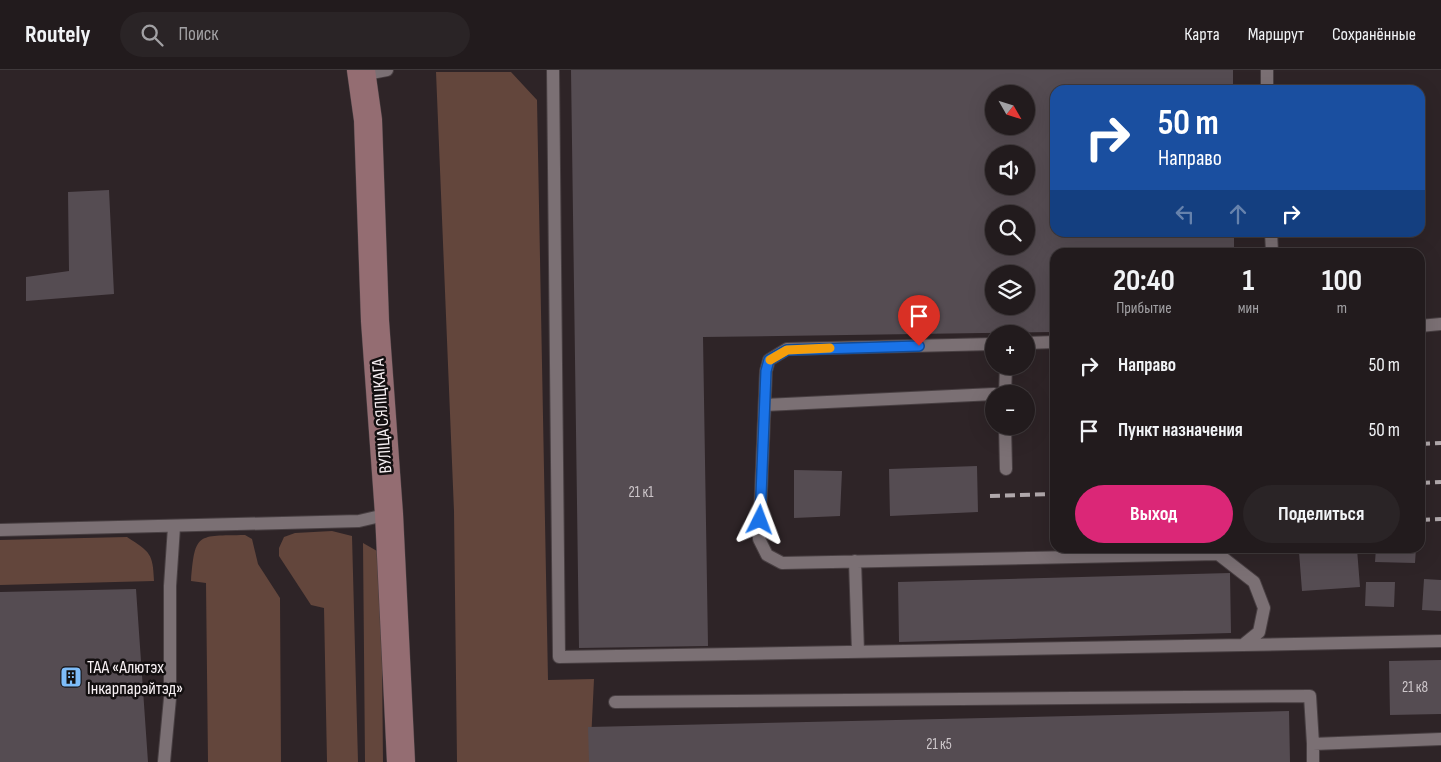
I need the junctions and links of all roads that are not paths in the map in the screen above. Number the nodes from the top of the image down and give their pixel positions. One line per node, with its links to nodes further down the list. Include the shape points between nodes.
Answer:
1 (553, 70): 20 (lane, via 559,658)
2 (1267, 70): 4 (lane)
3 (370, 72): 14 (main road, ВУЛІЦА СЯЛІЦКАГА, via 368,120 375,321)
4 (1267, 85)
5 (1441, 324): 6 (lane)
6 (1425, 326)
7 (1050, 342): 8 (lane)
8 (1035, 343)
9 (985, 344): 11 (lane, via 787,350 769,360)
10 (985, 394): 11 (lane)
11 (765, 405): 17 (lane, via 759,538 767,555 782,563)
12 (1006, 435): 13 (lane)
13 (1006, 469)
14 (389, 514): 15 (lane, via 359,521); 25 (main road, ВУЛІЦА СЯЛІЦКАГА)
15 (174, 526): 16 (lane); 24 (lane, via 170,586 170,698)
16 (0, 530)
17 (855, 561): 19 (lane, via 1218,554 1254,582 1264,608 1259,632); 20 (lane)
18 (1441, 641): 19 (lane)
19 (1243, 645): 20 (lane)
20 (858, 652)
21 (615, 702): 23 (lane, via 1310,696)
22 (1441, 739): 23 (lane)
23 (1313, 744): 26 (lane)
24 (164, 762)
25 (401, 762)
26 (1313, 762)

